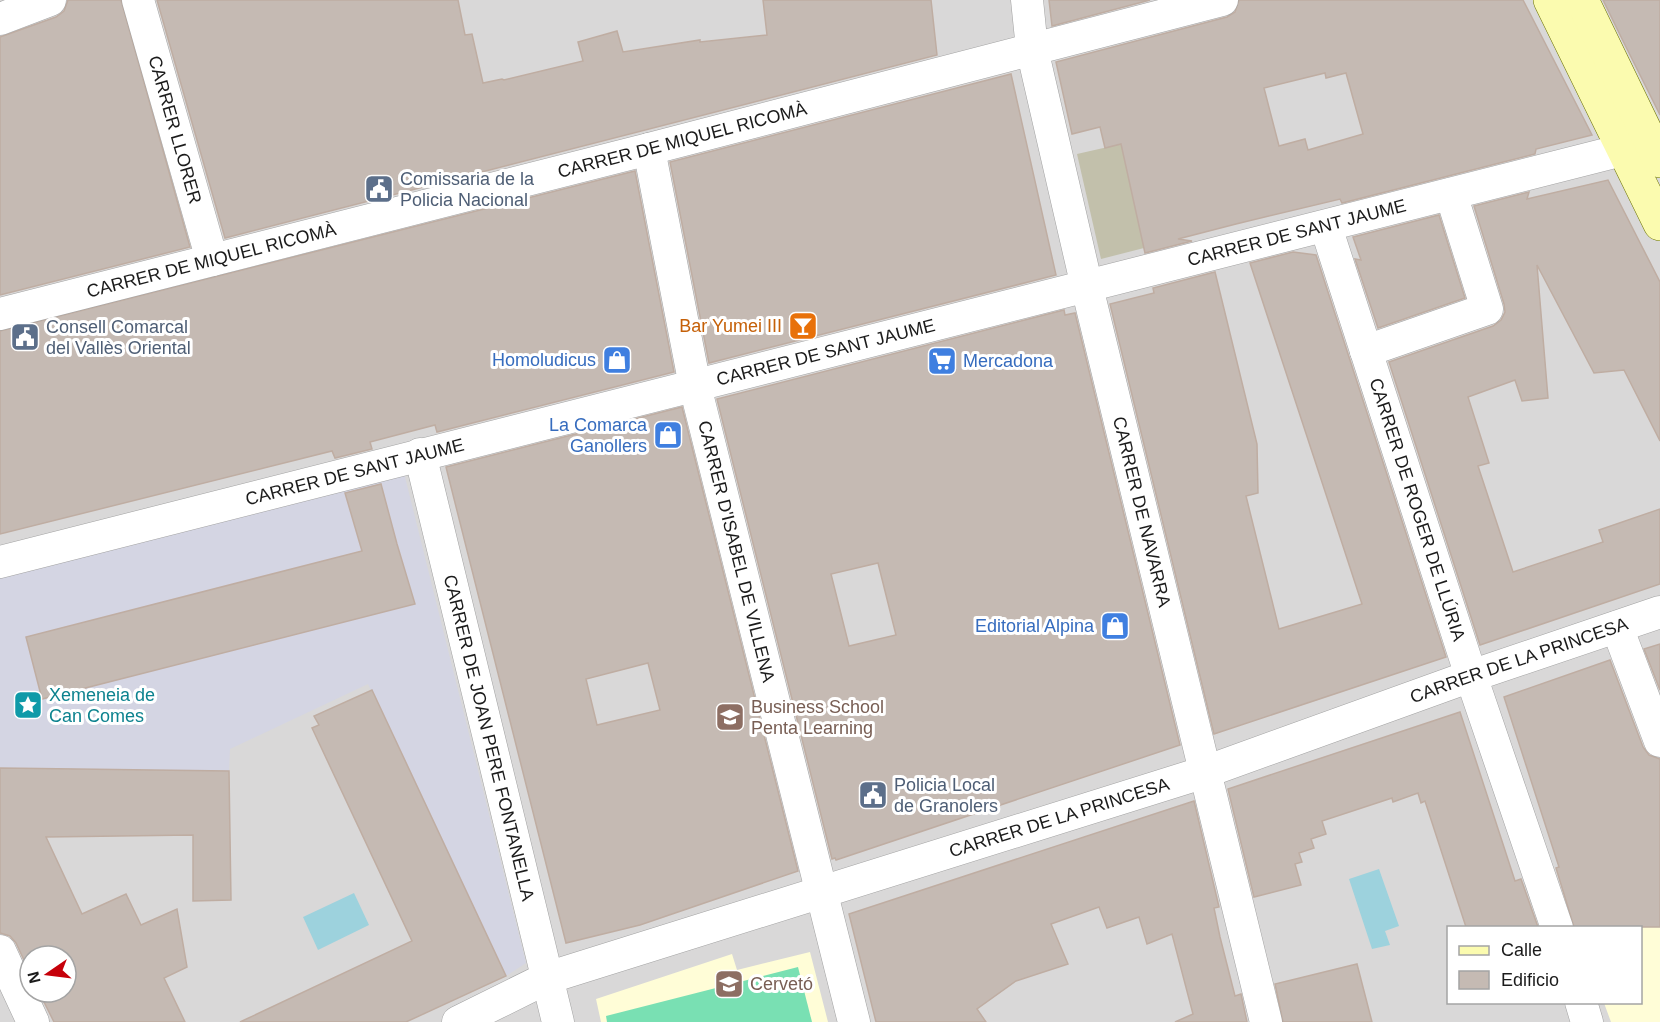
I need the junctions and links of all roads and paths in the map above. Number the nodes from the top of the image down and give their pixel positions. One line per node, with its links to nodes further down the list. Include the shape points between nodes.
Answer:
1 (50, 0): 7 (street)
2 (138, 0): 14 (street, CARRER LLORER)
3 (1027, 0): 8 (street, CARRER DE NAVARRA)
4 (1222, 0): 8 (street, CARRER DE MIQUEL RICOMÀ)
5 (1550, 0): 10 (street)
6 (1582, 0): 10 (street)
7 (0, 18)
8 (1032, 48): 9 (street, CARRER DE MIQUEL RICOMÀ); 15 (street, CARRER DE NAVARRA)
9 (649, 149): 14 (street, CARRER DE MIQUEL RICOMÀ); 18 (street, CARRER D'ISABEL DE VILLENA)
10 (1645, 152): 11 (street, CARRER DE SANT JAUME); 12 (street)
11 (1450, 194): 13 (street, CARRER DE SANT JAUME); 17 (street, via 1487,309)
12 (1660, 224)
13 (1326, 227): 15 (street, CARRER DE SANT JAUME); 17 (street, CARRER DE ROGER DE LLÚRIA)
14 (212, 260): 16 (street, CARRER DE MIQUEL RICOMÀ)
15 (1087, 287): 18 (street, CARRER DE SANT JAUME); 25 (street, CARRER DE NAVARRA)
16 (0, 314)
17 (1366, 351): 23 (street, CARRER DE ROGER DE LLÚRIA)
18 (695, 386): 19 (street, CARRER DE SANT JAUME); 26 (street, CARRER D'ISABEL DE VILLENA)
19 (420, 454): 20 (street, CARRER DE SANT JAUME); 29 (street, CARRER DE JOAN PERE FONTANELLA)
20 (0, 562)
21 (1660, 612): 22 (street, CARRER DE LA PRINCESA)
22 (1617, 627): 23 (street, CARRER DE LA PRINCESA); 24 (street)
23 (1471, 676): 25 (street, CARRER DE LA PRINCESA); 27 (street, CARRER DE ROGER DE LLÚRIA)
24 (1660, 741)
25 (1205, 772): 26 (street, CARRER DE LA PRINCESA); 35 (street, CARRER DE NAVARRA)
26 (821, 892): 29 (street, CARRER DE LA PRINCESA); 34 (street, CARRER D'ISABEL DE VILLENA)
27 (1557, 926)
28 (0, 951): 31 (street)
29 (547, 978): 32 (street, CARRER DE LA PRINCESA); 33 (street, CARRER DE JOAN PERE FONTANELLA)
30 (1582, 1004): 36 (street)
31 (33, 1022)
32 (458, 1022)
33 (558, 1022)
34 (854, 1022)
35 (1266, 1022)
36 (1587, 1022)

